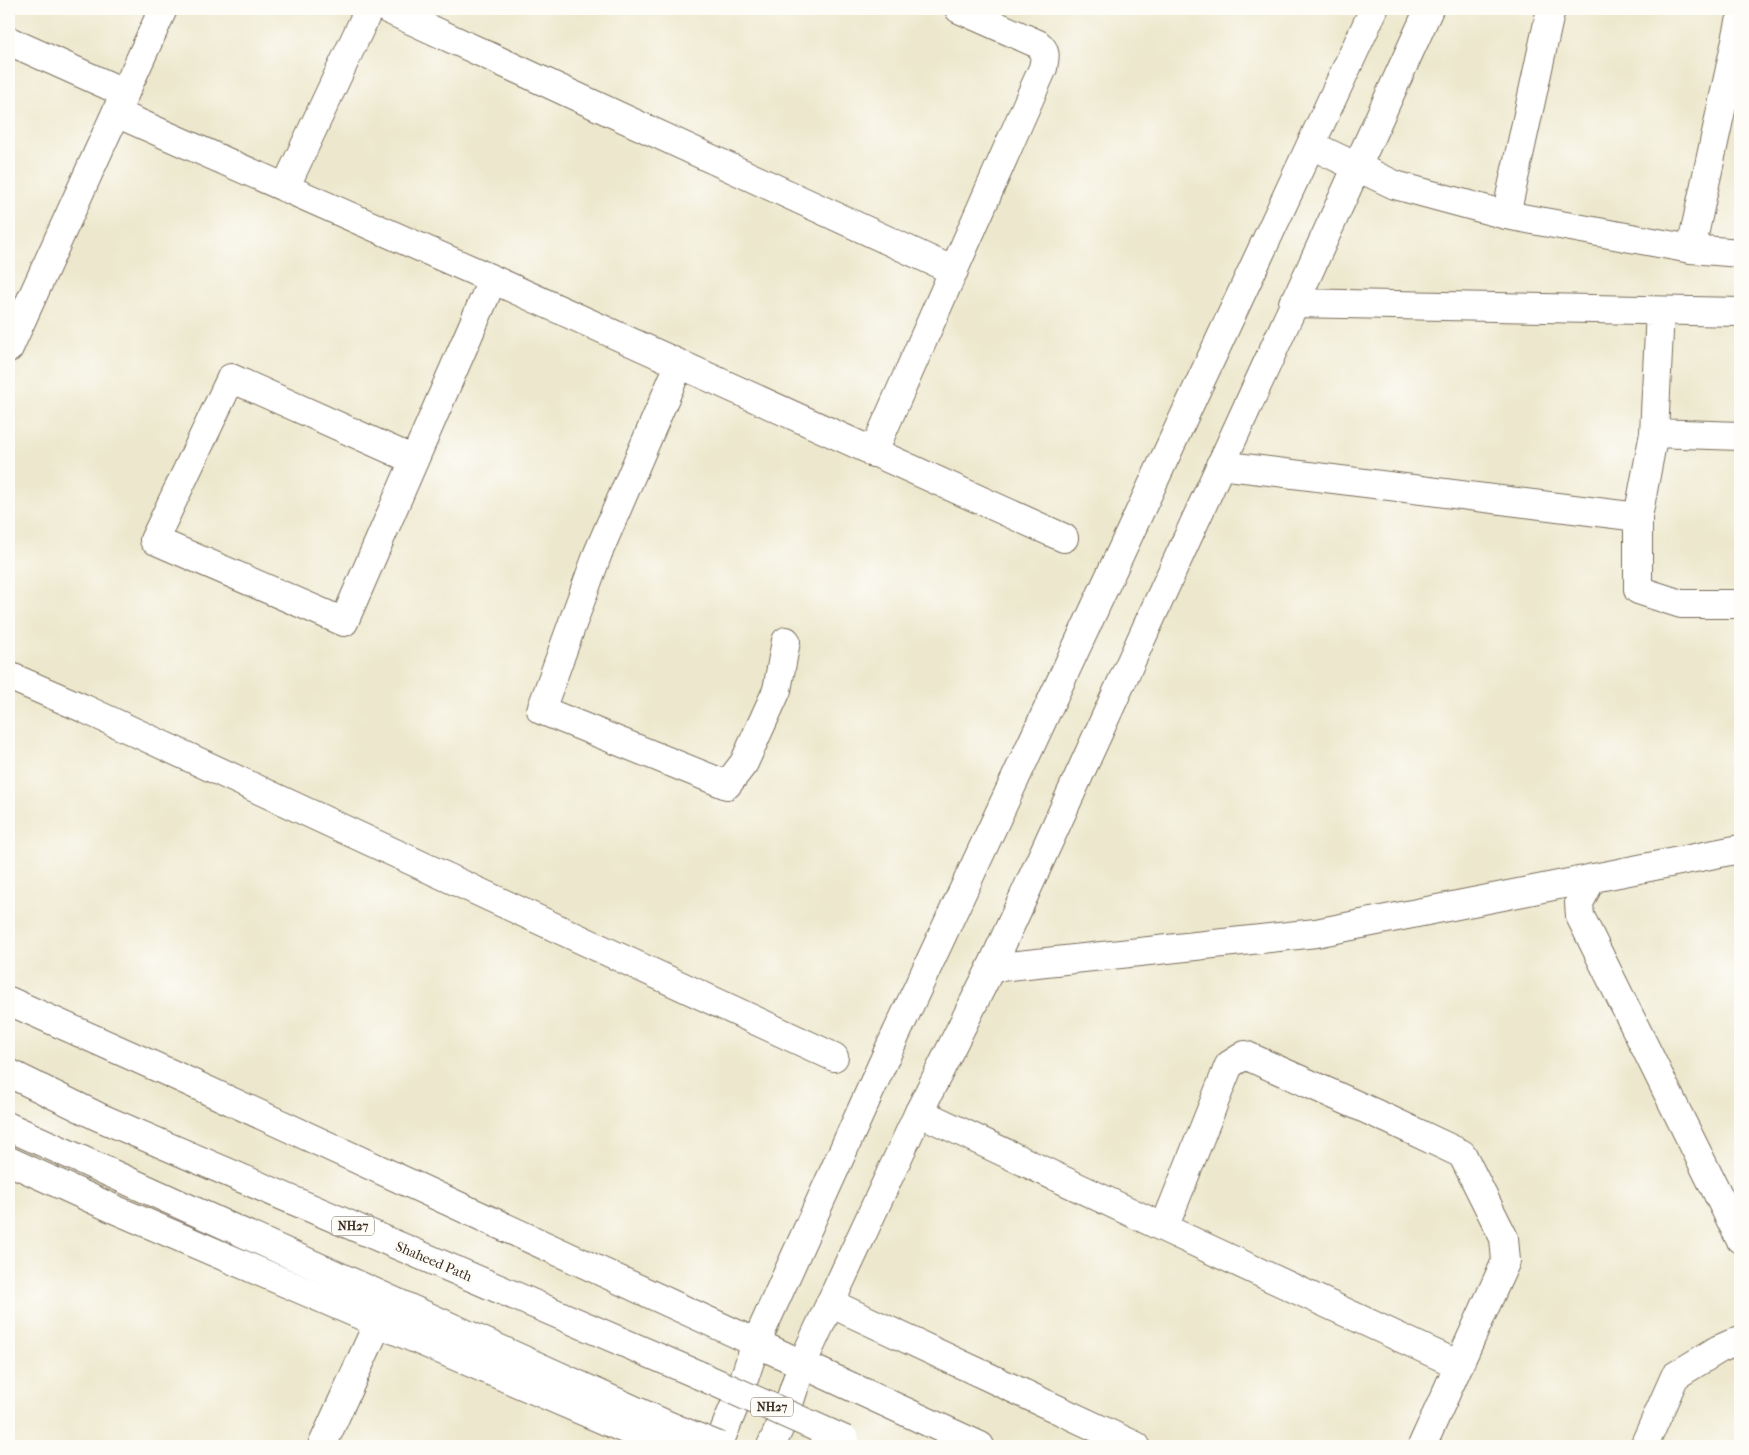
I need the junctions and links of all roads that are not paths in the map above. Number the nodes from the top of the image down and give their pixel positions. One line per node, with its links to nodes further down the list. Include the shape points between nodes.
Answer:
1 (163, 9): 10 (main road)
2 (369, 9): 13 (main road)
3 (387, 9): 17 (main road)
4 (959, 9): 17 (main road, via 1038,44 1046,55)
5 (1374, 9): 11 (main road)
6 (1429, 9): 12 (main road)
7 (1551, 9): 14 (main road)
8 (1739, 30): 15 (main road)
9 (9, 40): 10 (main road)
10 (120, 103): 13 (main road); 22 (main road)
11 (1311, 145): 12 (main road); 48 (main road, via 889,1049)
12 (1356, 166): 14 (main road, via 1396,185); 19 (main road)
13 (286, 188): 18 (main road)
14 (1506, 215): 15 (main road)
15 (1691, 249): 16 (main road)
16 (1740, 253)
17 (954, 270): 26 (main road)
18 (492, 280): 23 (main road); 27 (main road)
19 (1294, 303): 20 (main road); 28 (main road)
20 (1660, 311): 21 (main road); 24 (main road)
21 (1740, 312)
22 (9, 348)
23 (678, 365): 26 (main road); 32 (main road, via 598,552 541,710 727,785 744,763 777,690)
24 (1654, 433): 25 (main road); 29 (main road)
25 (1740, 436)
26 (873, 453): 30 (main road)
27 (414, 460): 27 (main road, via 344,622 154,540 231,378)
28 (1220, 465): 29 (main road); 36 (main road)
29 (1638, 517): 31 (main road, via 1638,590 1681,604)
30 (1064, 538)
31 (1740, 604)
32 (786, 640)
33 (9, 676): 38 (main road)
34 (1740, 849): 35 (main road)
35 (1592, 878): 36 (main road, via 1316,933); 44 (main road, via 1579,903 1580,916)
36 (991, 968): 40 (main road)
37 (9, 1001): 48 (main road)
38 (834, 1056)
39 (9, 1074): 52 (main road, Shaheed Path / NH27, bridge, via 109,1121)
40 (919, 1112): 43 (main road); 45 (main road)
41 (9, 1126): 51 (main road)
42 (9, 1161): 46 (main road)
43 (1164, 1228): 50 (main road); 50 (main road, via 1230,1065 1245,1055 1390,1120 1462,1154 1504,1238 1506,1261)
44 (1740, 1239)
45 (830, 1303): 49 (main road); 57 (main road)
46 (378, 1323): 51 (main road); 53 (main road)
47 (1740, 1340): 59 (main road, via 1674,1376)
48 (756, 1343): 49 (main road); 54 (main road)
49 (802, 1364): 55 (main road); 56 (main road)
50 (1459, 1365): 58 (main road)
51 (657, 1440): 54 (main road, bridge)
52 (852, 1443)
53 (322, 1446)
54 (719, 1446)
55 (771, 1446)
56 (980, 1446)
57 (1136, 1446)
58 (1422, 1446)
59 (1644, 1446)

